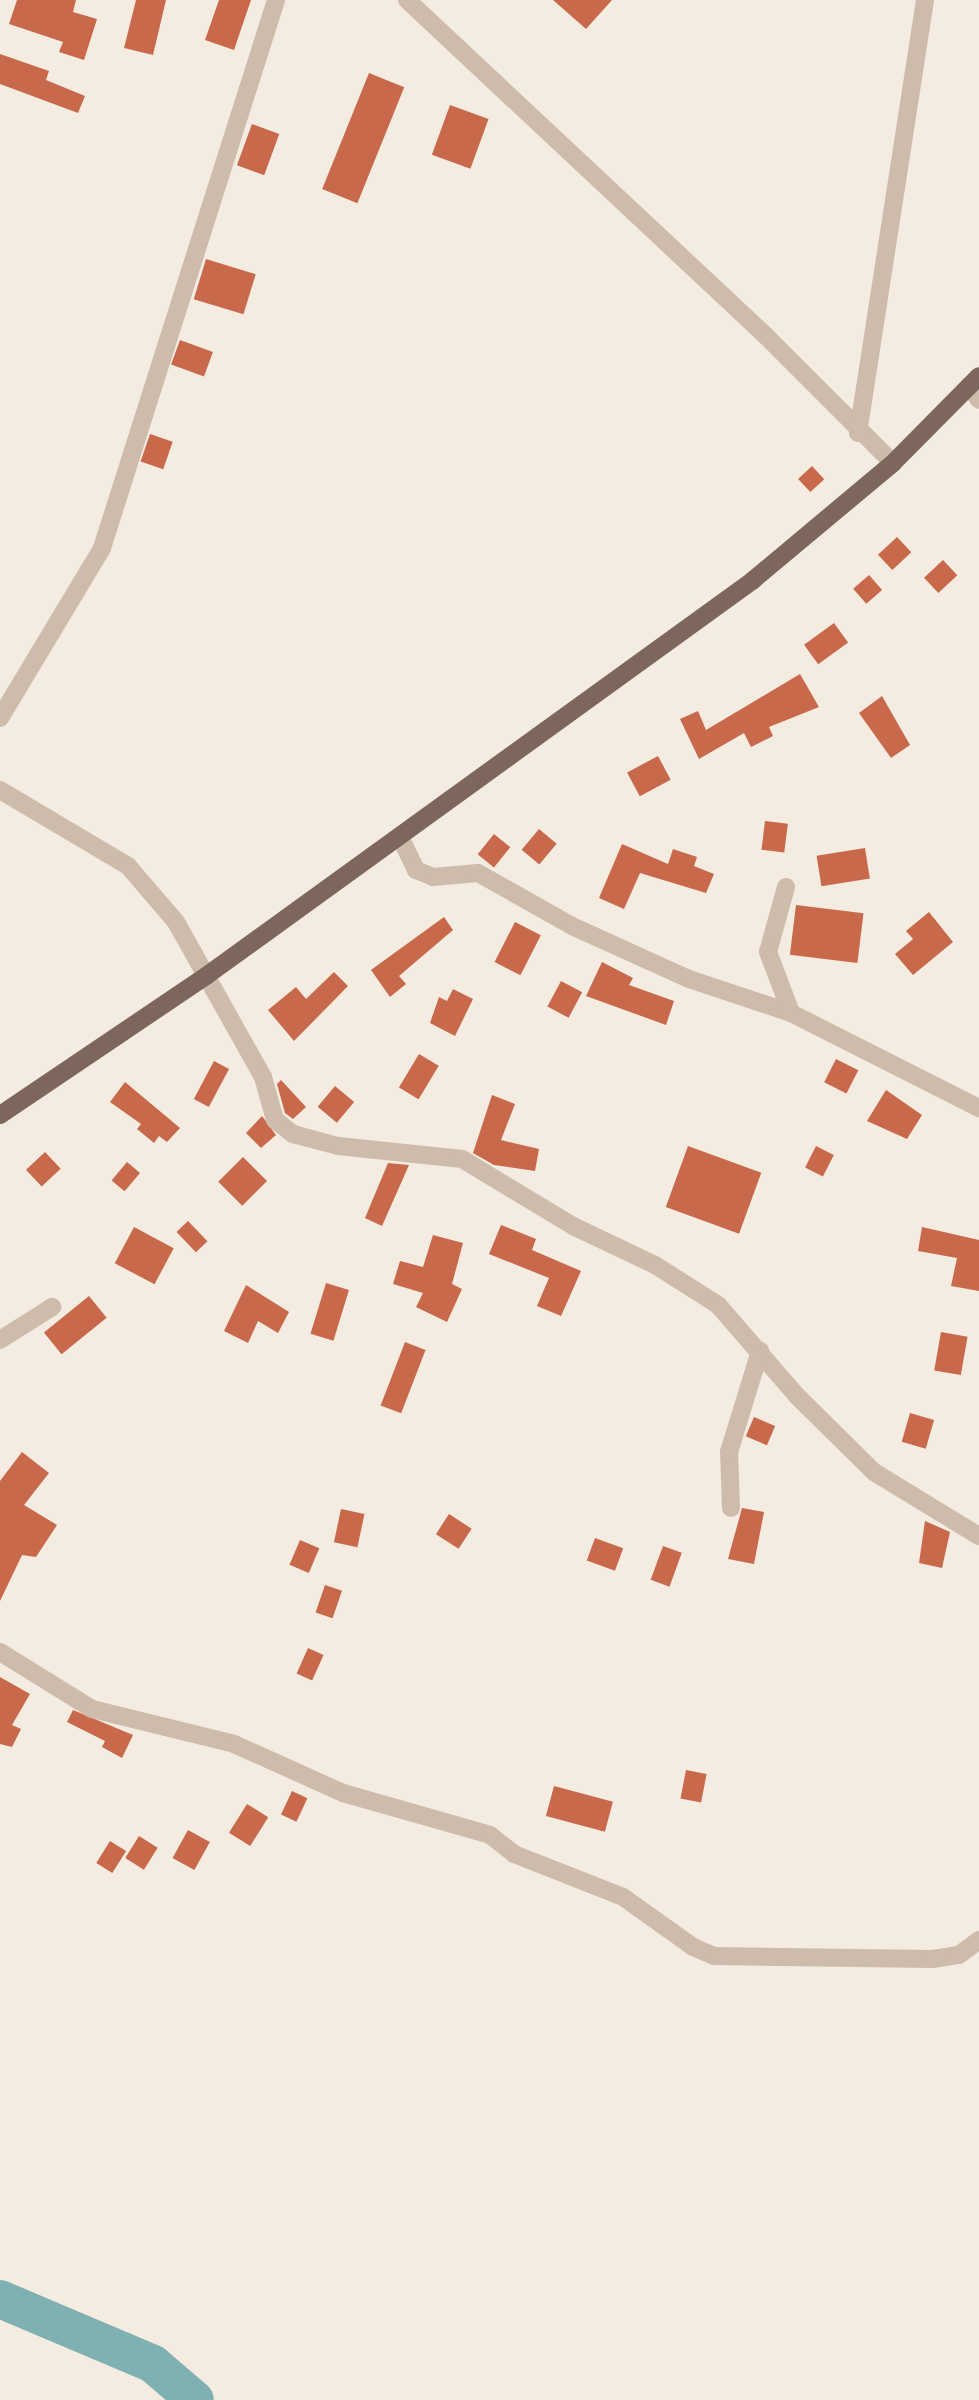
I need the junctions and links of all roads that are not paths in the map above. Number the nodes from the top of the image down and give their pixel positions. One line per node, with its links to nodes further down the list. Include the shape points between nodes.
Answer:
1 (276, 0): 7 (street, via 102,548)
2 (407, 0): 5 (street, via 767,337)
3 (925, 0): 5 (street)
4 (976, 387): 6 (main road)
5 (858, 433): 6 (street)
6 (893, 463): 9 (main road, via 752,581)
7 (0, 718)
8 (0, 790): 11 (street, via 128,866 176,922)
9 (400, 837): 11 (main road); 12 (street, via 416,870 433,877 478,873 531,907 689,979)
10 (786, 887): 12 (street, via 768,952)
11 (206, 976): 14 (main road); 17 (street, via 263,1077 275,1120 293,1134 338,1146 461,1159 707,1298)
12 (791, 1013): 13 (street)
13 (979, 1108)
14 (0, 1115)
15 (52, 1307): 16 (street)
16 (0, 1340)
17 (760, 1351): 18 (street, via 729,1452); 19 (street, via 797,1396 874,1472)
18 (731, 1508)
19 (979, 1536)
20 (0, 1652): 21 (street, via 92,1709 234,1744 343,1793 490,1835 514,1854 623,1897 693,1947 715,1955 933,1959 959,1955)
21 (979, 1940)

